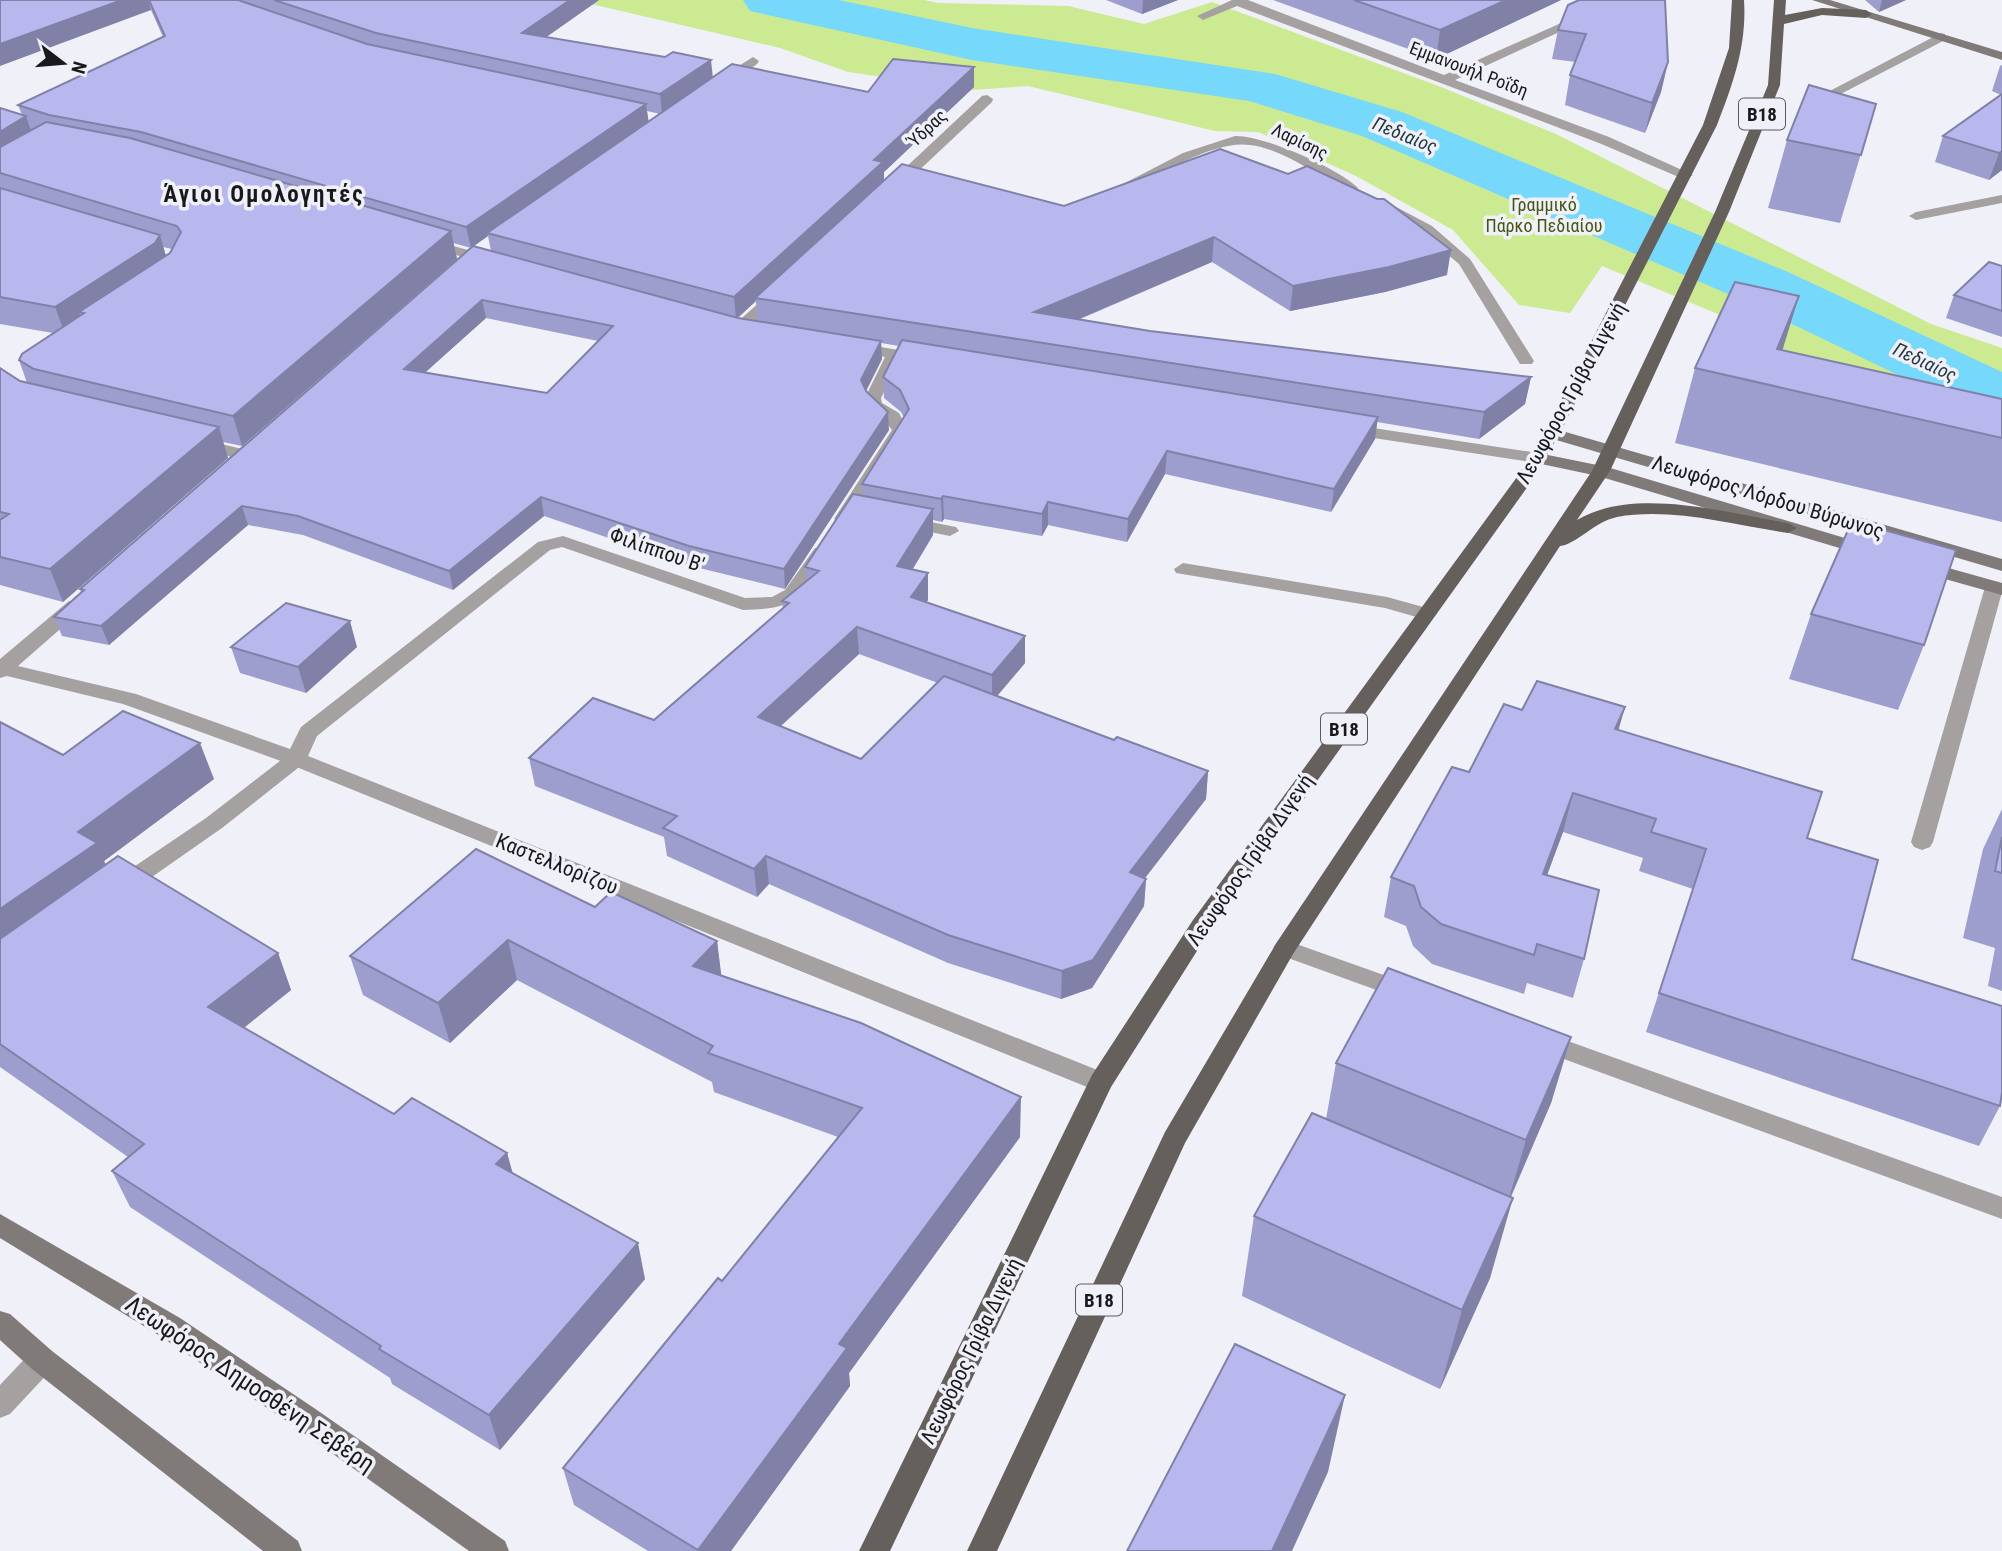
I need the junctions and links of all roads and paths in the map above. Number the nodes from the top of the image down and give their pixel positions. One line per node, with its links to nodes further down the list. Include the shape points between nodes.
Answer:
1 (1623, 0): 14 (street)
2 (1738, 0): 20 (main road, Λεωφόρος Γρίβα Διγενή / B18, via 1741,19 1729,78)
3 (1780, 0): 8 (main road, B18)
4 (1818, 0): 6 (main road)
5 (1240, 1): 7 (street); 14 (street, Εμμανουήλ Ροΐδη)
6 (1866, 14): 8 (main road, via 1819,10); 10 (main road)
7 (1203, 16)
8 (1780, 21): 36 (main road, B18, via 1774,85 1723,212)
9 (1960, 29): 11 (main road)
10 (1941, 37): 12 (main road); 16 (street)
11 (2002, 43)
12 (2002, 56)
13 (753, 61): 15 (street)
14 (1444, 80): 20 (street, Εμμανουήλ Ροΐδη)
15 (709, 92)
16 (1828, 95)
17 (987, 99): 18 (street, Ύδρας)
18 (912, 169): 19 (street); 22 (street, Ύδρας)
19 (928, 175)
20 (1686, 175): 34 (main road, Λεωφόρος Γρίβα Διγενή / B18)
21 (1116, 191): 32 (street, Λαρίσης, via 1220,143 1246,140 1269,146 1429,228 1465,262)
22 (882, 197)
23 (2002, 199): 24 (street)
24 (1916, 216)
25 (414, 239): 26 (street)
26 (513, 267)
27 (792, 280): 28 (street, via 733,326)
28 (765, 332)
29 (830, 344): 30 (street)
30 (895, 355): 31 (street); 40 (street, Φιλίππου Β', via 873,398 874,405 892,417 900,430)
31 (935, 361)
32 (1527, 361)
33 (1328, 426): 37 (street)
34 (1552, 433): 36 (main road, Λεωφόρος Λόρδου Βύρωνος); 37 (main road, Λεωφόρος Γρίβα Διγενή / B18)
35 (181, 439): 39 (street, via 251,450)
36 (1612, 449): 38 (main road, B18); 44 (main road, Λεωφόρος Λόρδου Βύρωνος)
37 (1538, 458): 38 (main road, Λεωφόρος Λόρδου Βύρωνος); 48 (main road, Λεωφόρος Γρίβα Διγενή / B18)
38 (1601, 471): 41 (main road, Λεωφόρος Λόρδου Βύρωνος); 43 (main road, B18)
39 (225, 473)
40 (848, 512): 42 (street); 50 (street, Φιλίππου Β', via 792,598 774,604 743,604 563,541 544,545 309,732)
41 (1788, 528): 43 (main road, via 1681,512 1618,511 1594,519); 46 (main road, Λεωφόρος Λόρδου Βύρωνος)
42 (950, 531)
43 (1548, 552): 53 (main road, B18)
44 (2002, 565)
45 (1183, 569): 48 (street, via 1387,603)
46 (1998, 588): 51 (street)
47 (95, 589): 49 (street)
48 (1427, 614): 56 (main road, Λεωφόρος Γρίβα Διγενή / B18, via 1201,926)
49 (2, 668): 50 (street, Καστελλορίζου, via 129,699)
50 (296, 759): 52 (street); 56 (street, Καστελλορίζου)
51 (1922, 842)
52 (108, 896)
53 (1284, 948): 54 (street); 65 (main road, B18, via 1174,1139)
54 (1428, 1000)
55 (1519, 1033): 57 (street)
56 (1101, 1082): 64 (main road, Λεωφόρος Γρίβα Διγενή / B18)
57 (2002, 1208)
58 (0, 1225): 63 (main road, Λεωφόρος Δημοσθένη Σεβέρη, via 170,1327)
59 (0, 1323): 60 (main road)
60 (42, 1360): 61 (street); 62 (main road)
61 (0, 1405)
62 (287, 1551)
63 (494, 1551)
64 (874, 1551)
65 (982, 1551)

